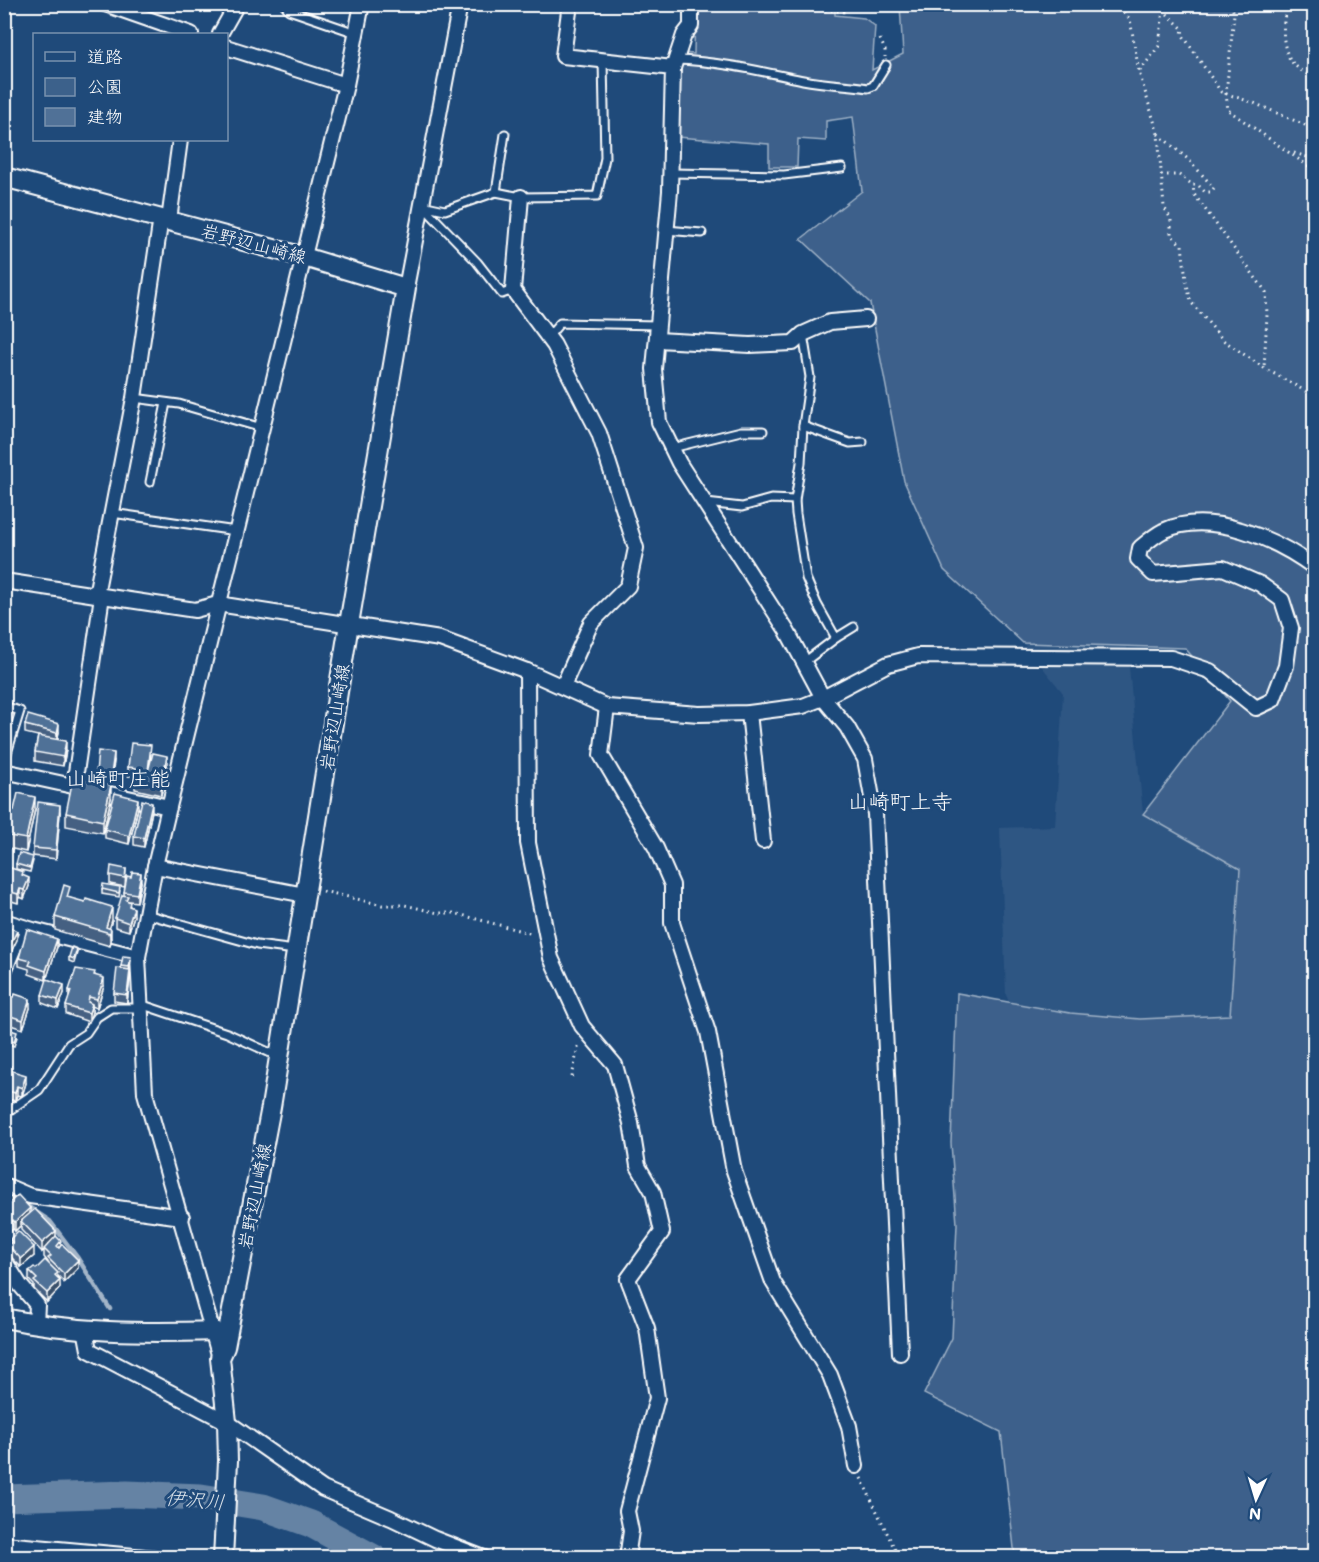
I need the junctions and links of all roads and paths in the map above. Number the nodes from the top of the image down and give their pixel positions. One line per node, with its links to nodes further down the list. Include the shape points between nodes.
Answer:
1 (105, 4): 16 (street)
2 (237, 4): 17 (street)
3 (284, 4): 18 (lane, via 289,10)
4 (362, 4): 18 (street)
5 (460, 4): 41 (street)
6 (570, 4): 20 (street, via 563,56)
7 (1115, 4): 23 (path, via 1130,19)
8 (1161, 4): 13 (path)
9 (1231, 4): 26 (path, via 1234,14)
10 (1287, 4): 24 (path, via 1284,44 1292,62)
11 (1309, 4): 15 (path)
12 (691, 6): 14 (path, via 792,10 797,7); 21 (street, via 691,26 684,34)
13 (1163, 10): 23 (path, via 1159,46); 26 (path, via 1183,29 1182,34 1203,66)
14 (847, 12)
15 (1314, 14)
16 (188, 33)
17 (221, 33)
18 (356, 33): 25 (street)
19 (228, 47): 25 (street)
20 (603, 61): 21 (street); 40 (lane, via 604,158 597,196)
21 (674, 64): 22 (lane, via 696,60 805,81 868,88); 35 (street)
22 (886, 65)
23 (1139, 72): 29 (path)
24 (1314, 80)
25 (346, 85): 45 (street)
26 (1226, 94): 27 (path); 31 (path, via 1228,110)
27 (1314, 129)
28 (504, 134): 39 (lane)
29 (1158, 134): 36 (path); 38 (path, via 1214,188 1205,192)
30 (180, 141): 42 (street)
31 (1289, 151): 32 (path); 34 (path)
32 (1314, 159)
33 (842, 168): 35 (lane, via 784,175)
34 (1314, 170)
35 (670, 173): 43 (street)
36 (1161, 175): 38 (path, via 1179,175); 53 (path, via 1164,207 1171,219 1172,235 1182,245 1191,302 1223,340)
37 (4, 177): 42 (main road, 岩野辺山崎線)
38 (1193, 185): 53 (path, via 1194,194 1266,292)
39 (496, 192): 40 (lane); 41 (lane, via 446,210)
40 (521, 197): 47 (street)
41 (422, 206): 46 (street); 47 (lane, via 477,262 502,294)
42 (165, 219): 45 (main road, 岩野辺山崎線); 55 (street)
43 (666, 230): 44 (lane); 49 (street)
44 (702, 233)
45 (304, 257): 46 (main road, 岩野辺山崎線); 58 (street)
46 (406, 288): 71 (main road, 岩野辺山崎線)
47 (513, 290): 51 (street)
48 (866, 319): 50 (street, via 830,322)
49 (658, 325): 51 (lane, via 560,323); 52 (street)
50 (803, 334): 52 (street, via 793,343 750,345); 57 (lane, via 810,377)
51 (549, 337): 76 (street, via 599,433 636,548 628,586 591,623)
52 (657, 340): 61 (street, via 654,369 660,422)
53 (1264, 368): 54 (path)
54 (1314, 396)
55 (134, 398): 56 (lane); 65 (street)
56 (166, 403): 58 (lane); 62 (lane)
57 (803, 426): 60 (lane, via 850,443); 63 (lane)
58 (262, 428): 66 (street)
59 (763, 431): 61 (lane, via 741,431)
60 (863, 442)
61 (672, 448): 64 (street)
62 (150, 482)
63 (795, 500): 64 (lane, via 771,499 742,507); 73 (lane, via 806,578)
64 (705, 503): 74 (street, via 787,631)
65 (112, 513): 66 (lane); 69 (street)
66 (236, 531): 70 (street)
67 (1314, 567): 77 (street, via 1293,551 1229,526 1187,524 1162,531 1140,548 1138,559 1153,574 1223,568 1260,584 1282,600 1291,628 1286,666 1273,700 1256,708 1210,671 1171,658 918,657 888,664)
68 (4, 581): 69 (street)
69 (99, 596): 70 (street, via 195,610); 83 (street)
70 (218, 604): 71 (street); 84 (street)
71 (349, 624): 75 (street, via 440,639); 87 (main road, 岩野辺山崎線)
72 (854, 627): 73 (lane)
73 (836, 638): 74 (lane)
74 (803, 663): 77 (street)
75 (527, 671): 76 (street); 91 (street, via 528,843)
76 (563, 686): 79 (street)
77 (823, 698): 80 (street, via 803,706); 107 (street, via 847,727 865,759 875,814)
78 (4, 706): 81 (lane, via 20,711)
79 (607, 707): 80 (street, via 699,714); 110 (street, via 601,755 656,848 672,885 672,923 708,1032 734,1171 773,1282 830,1375 849,1426)
80 (749, 713): 85 (street)
81 (4, 763)
82 (4, 771): 83 (street)
83 (74, 786): 84 (street)
84 (169, 807): 86 (street)
85 (763, 841)
86 (155, 866): 87 (street); 88 (street)
87 (306, 891): 91 (path, via 454,913); 92 (main road, 岩野辺山崎線)
88 (146, 914): 92 (lane, via 257,945); 93 (street)
89 (4, 921): 90 (street)
90 (26, 928): 93 (street); 94 (lane)
91 (546, 937): 96 (street, via 550,958)
92 (296, 951): 97 (main road, 岩野辺山崎線)
93 (138, 957): 95 (street)
94 (4, 980)
95 (140, 1006): 97 (lane, via 227,1033); 99 (lane, via 111,1008 97,1017 86,1033 69,1044 39,1090); 101 (street, via 145,1093)
96 (582, 1026): 98 (path); 115 (street, via 615,1065 638,1166 653,1192 662,1232 627,1279 647,1328 657,1398 627,1511 631,1531)
97 (279, 1057): 108 (main road, 岩野辺山崎線)
98 (572, 1077)
99 (4, 1114)
100 (4, 1185): 101 (street, via 30,1196)
101 (182, 1217): 106 (street)
102 (4, 1260): 104 (street, via 37,1305)
103 (4, 1318): 104 (main road)
104 (36, 1323): 105 (main road)
105 (85, 1329): 106 (main road); 109 (street, via 89,1350)
106 (214, 1331): 108 (street)
107 (900, 1353)
108 (220, 1358): 109 (main road, 岩野辺山崎線)
109 (227, 1422): 112 (main road, 岩野辺山崎線); 114 (street, via 323,1489)
110 (856, 1466): 116 (path)
111 (4, 1544): 113 (street)
112 (223, 1556)
113 (156, 1557)
114 (484, 1557)
115 (627, 1557)
116 (899, 1557)

